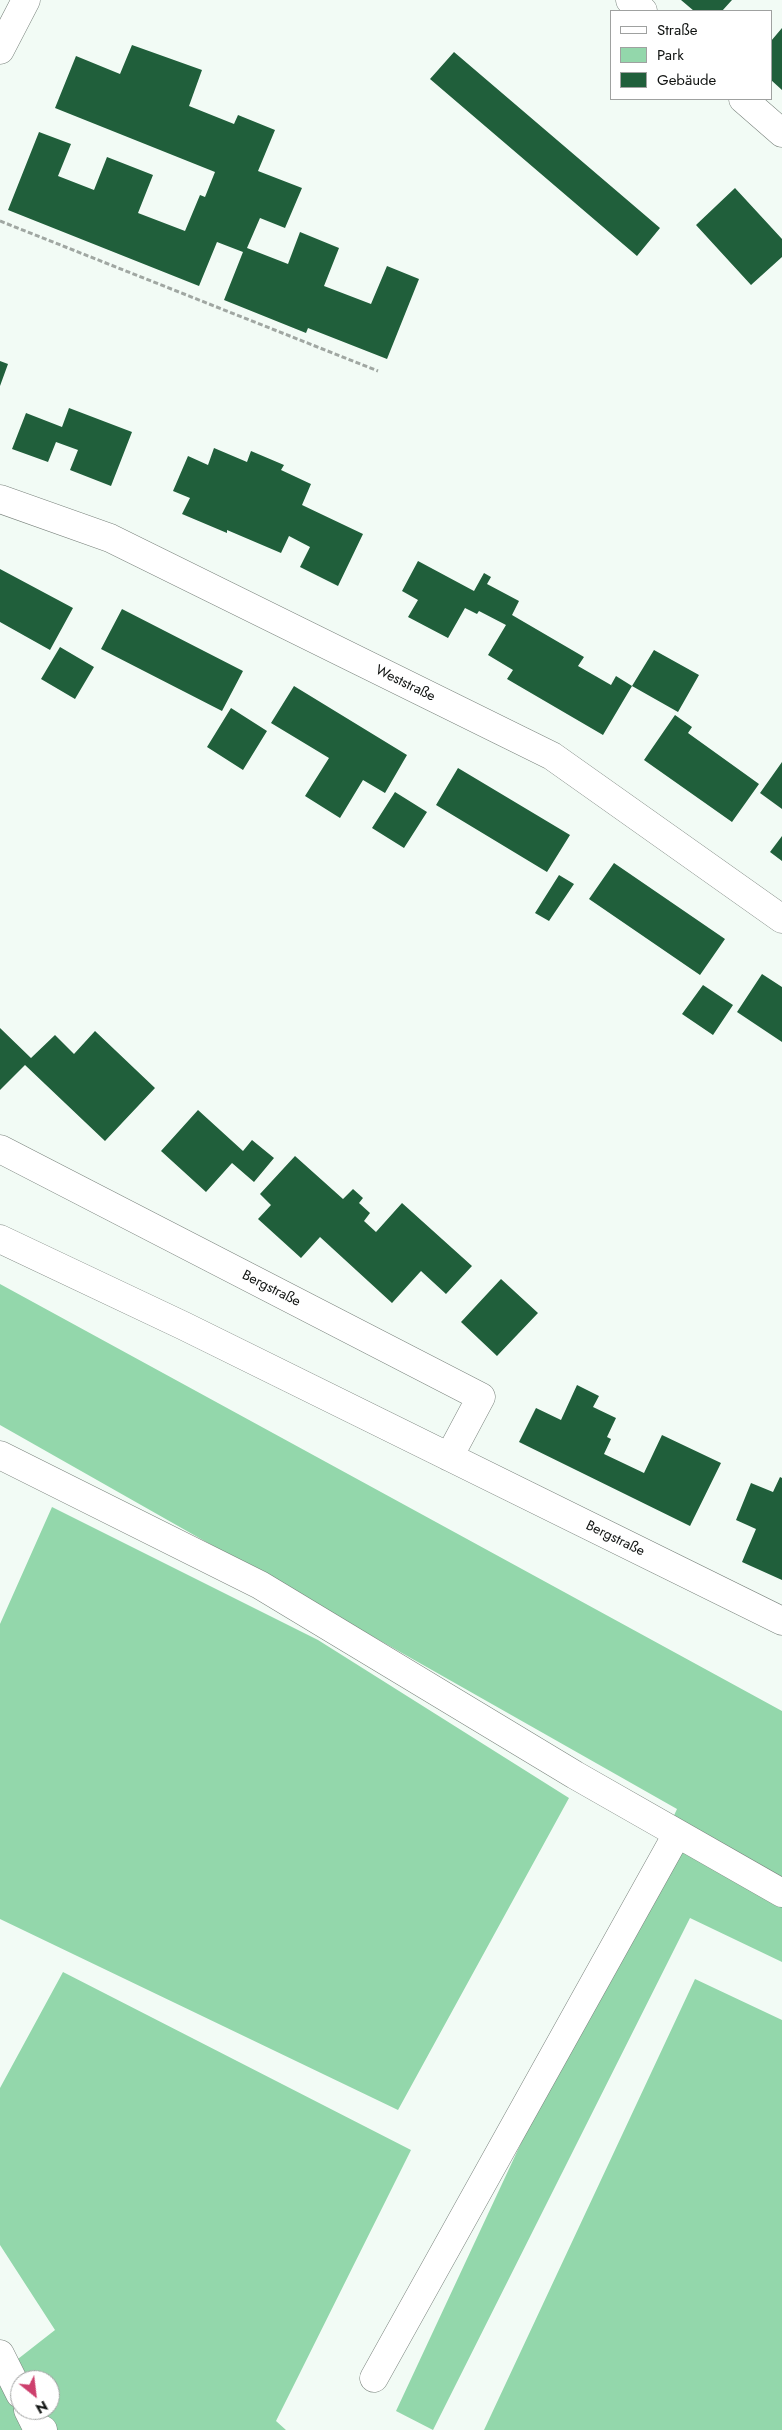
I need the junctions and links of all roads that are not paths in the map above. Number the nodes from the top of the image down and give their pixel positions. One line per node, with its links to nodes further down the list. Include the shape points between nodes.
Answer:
1 (26, 0): 4 (street)
2 (630, 0): 3 (street)
3 (642, 10)
4 (0, 50)
5 (744, 100): 6 (street)
6 (782, 133)
7 (0, 499): 8 (street, Weststraße, via 110,538 552,756)
8 (782, 919)
9 (0, 1149): 12 (street, Bergstraße, via 481,1397)
10 (0, 1239): 12 (street, Bergstraße)
11 (0, 1455): 14 (street, via 260,1585)
12 (449, 1457): 13 (street, Bergstraße)
13 (782, 1622)
14 (677, 1834): 15 (street); 18 (street)
15 (782, 1893)
16 (0, 2354): 17 (street)
17 (10, 2374)
18 (374, 2378)
19 (33, 2420): 20 (street)
20 (43, 2430)

